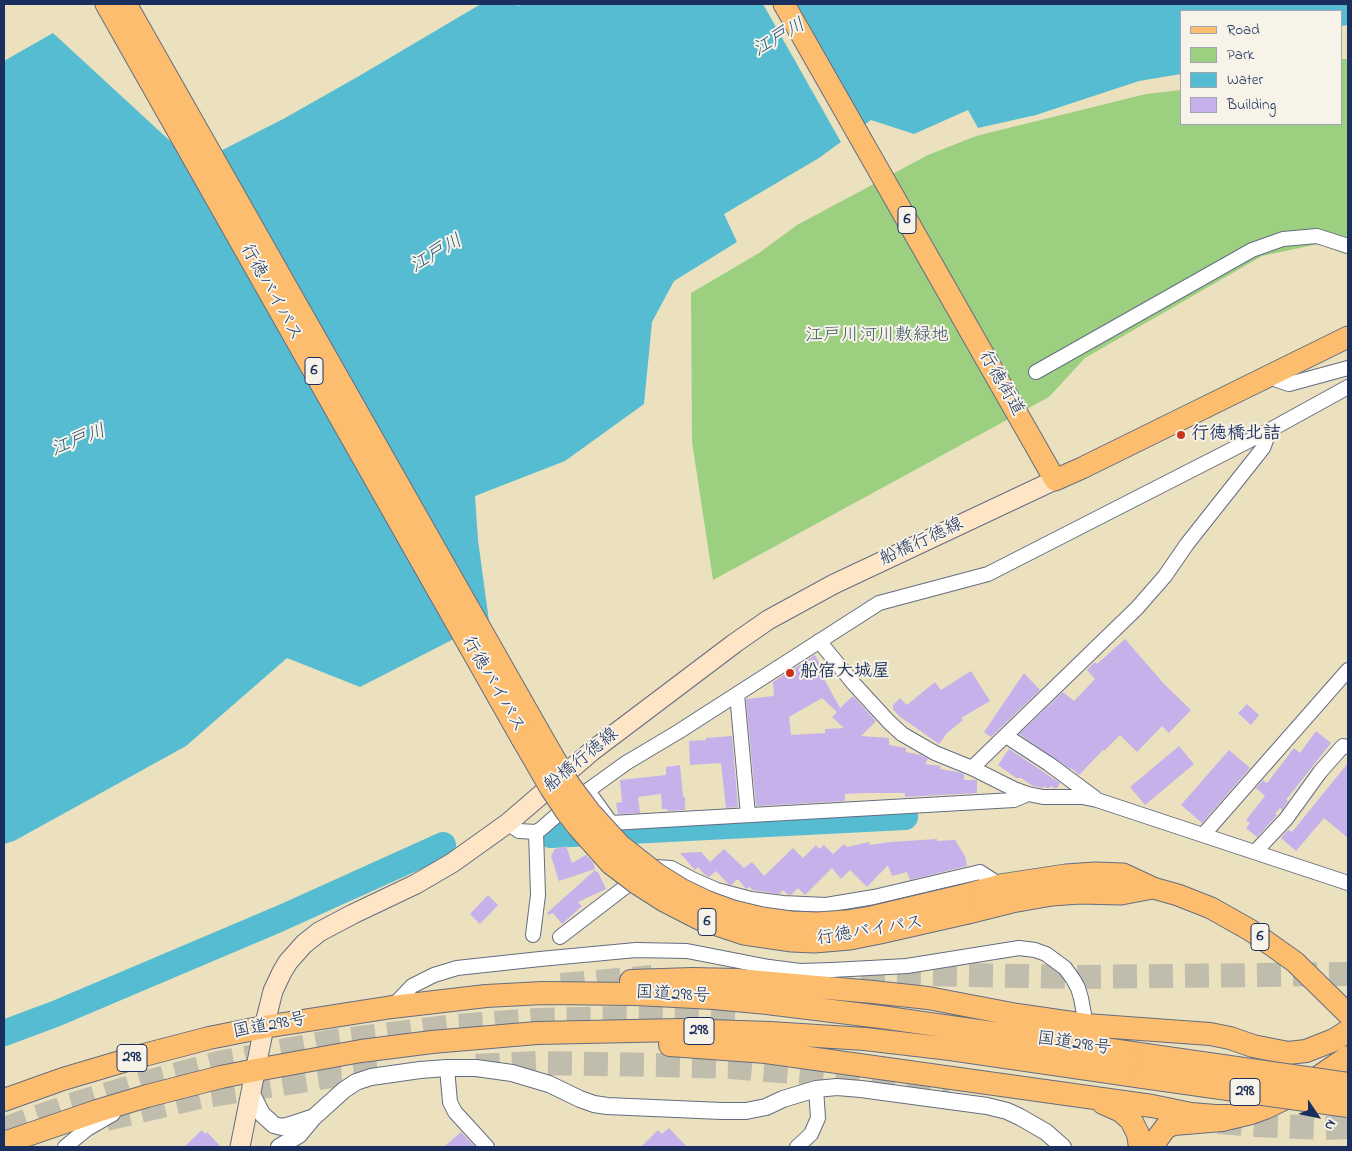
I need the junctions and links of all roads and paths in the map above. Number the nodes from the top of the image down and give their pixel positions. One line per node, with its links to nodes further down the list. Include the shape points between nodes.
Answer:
1 (106, 4): 31 (main road, 行徳バイパス / 6, bridge, via 546,780 578,828 606,858 636,883 683,912 721,927 767,938 814,942 850,939 880,933)
2 (126, 4): 31 (main road, 行徳バイパス / 6, bridge, via 569,784 620,845 681,889 733,911 762,918 817,923)
3 (784, 4): 11 (main road, 行徳街道 / 6)
4 (1348, 246): 7 (street, via 1317,236 1283,239 1252,250)
5 (1348, 337): 8 (main road)
6 (1348, 368): 8 (street, via 1289,384)
7 (1036, 372)
8 (1272, 375): 11 (main road)
9 (1348, 387): 10 (street)
10 (1270, 430): 12 (street, via 988,574 879,603); 15 (street, via 1264,448 1165,576 1137,608)
11 (1055, 480): 23 (main road, 船橋行徳線, via 834,584 768,620 592,751)
12 (819, 640): 14 (street); 17 (street, via 854,684 902,734 935,753)
13 (1348, 670): 25 (street)
14 (737, 694): 18 (street, via 626,763); 22 (street)
15 (1006, 736): 17 (street); 20 (street)
16 (1348, 747): 26 (street, via 1343,746 1337,752 1286,819)
17 (972, 768): 19 (street)
18 (588, 791): 21 (street); 22 (street, via 611,823)
19 (1028, 794): 20 (street); 22 (street, via 1014,800)
20 (1098, 800): 25 (street)
21 (572, 802): 24 (street); 27 (street, via 593,829)
22 (748, 815)
23 (508, 823): 24 (street, via 519,832); 38 (main road, 船橋行徳線, via 416,884 318,932 288,962 275,984)
24 (536, 832): 32 (street, via 538,895)
25 (1203, 835): 26 (street)
26 (1255, 852): 28 (street)
27 (642, 874): 29 (street, via 655,867 671,868 717,890 743,897 817,905 874,898 980,872); 33 (street)
28 (1348, 884)
29 (1000, 885): 30 (main road, 行徳バイパス / 6, via 1066,874 1095,873 1122,874); 31 (main road, 行徳バイパス / 6)
30 (1153, 888): 31 (main road, 行徳バイパス / 6, via 1121,894 1080,893); 36 (main road, 行徳バイパス / 6, via 1211,908 1250,930 1295,962)
31 (966, 904)
32 (533, 935)
33 (560, 937)
34 (543, 993): 35 (highway, 国道298号 / 298); 37 (highway, 298, via 620,981 738,980 928,998); 45 (highway, 国道298号 / 298, bridge, via 636,994 767,1003)
35 (392, 1007): 37 (street, via 412,986 434,975 457,968 550,958 636,950 687,952 800,971 907,966 1019,948 1046,954 1065,968 1078,988); 38 (highway, 国道298号 / 298)
36 (1348, 1014)
37 (1086, 1025): 40 (highway, 298)
38 (264, 1027): 44 (main road, 船橋行徳線); 50 (highway, 国道298号 / 298, via 144,1055)
39 (1348, 1031): 40 (highway, 298, via 1306,1051 1288,1053 1210,1034)
40 (1188, 1033): 51 (highway, via 1162,1047)
41 (479, 1038): 44 (highway, 国道298号 / 298, via 361,1051); 49 (highway, 298, via 766,1052); 52 (highway, 国道298号 / 298, bridge, via 537,1033 680,1030 865,1039)
42 (1348, 1057): 53 (highway, 298, via 1279,1102)
43 (447, 1068): 46 (street, via 512,1073 607,1106 746,1111); 54 (street, via 371,1077 356,1082); 59 (street, via 450,1102 455,1112)
44 (256, 1070): 47 (main road, 船橋行徳線); 48 (highway, 国道298号 / 298)
45 (1348, 1084)
46 (816, 1089): 60 (street, via 818,1118 811,1134); 61 (street, via 861,1089 987,1106 1033,1124)
47 (251, 1092): 54 (street, via 262,1114 274,1125 290,1125); 57 (main road, 船橋行徳線)
48 (147, 1096): 55 (highway, 国道298号 / 298); 56 (street, via 87,1129)
49 (1088, 1097): 51 (highway, 298); 62 (highway, via 1121,1111 1131,1120)
50 (4, 1100)
51 (1152, 1106): 53 (highway, 298, via 1191,1114); 63 (highway)
52 (1348, 1106)
53 (1237, 1116): 64 (highway, via 1174,1124 1166,1127)
54 (314, 1117): 58 (street, via 299,1135)
55 (4, 1143)
56 (65, 1147)
57 (240, 1147)
58 (280, 1147)
59 (488, 1147)
60 (797, 1147)
61 (1063, 1147)
62 (1140, 1147)
63 (1146, 1147)
64 (1152, 1147)

